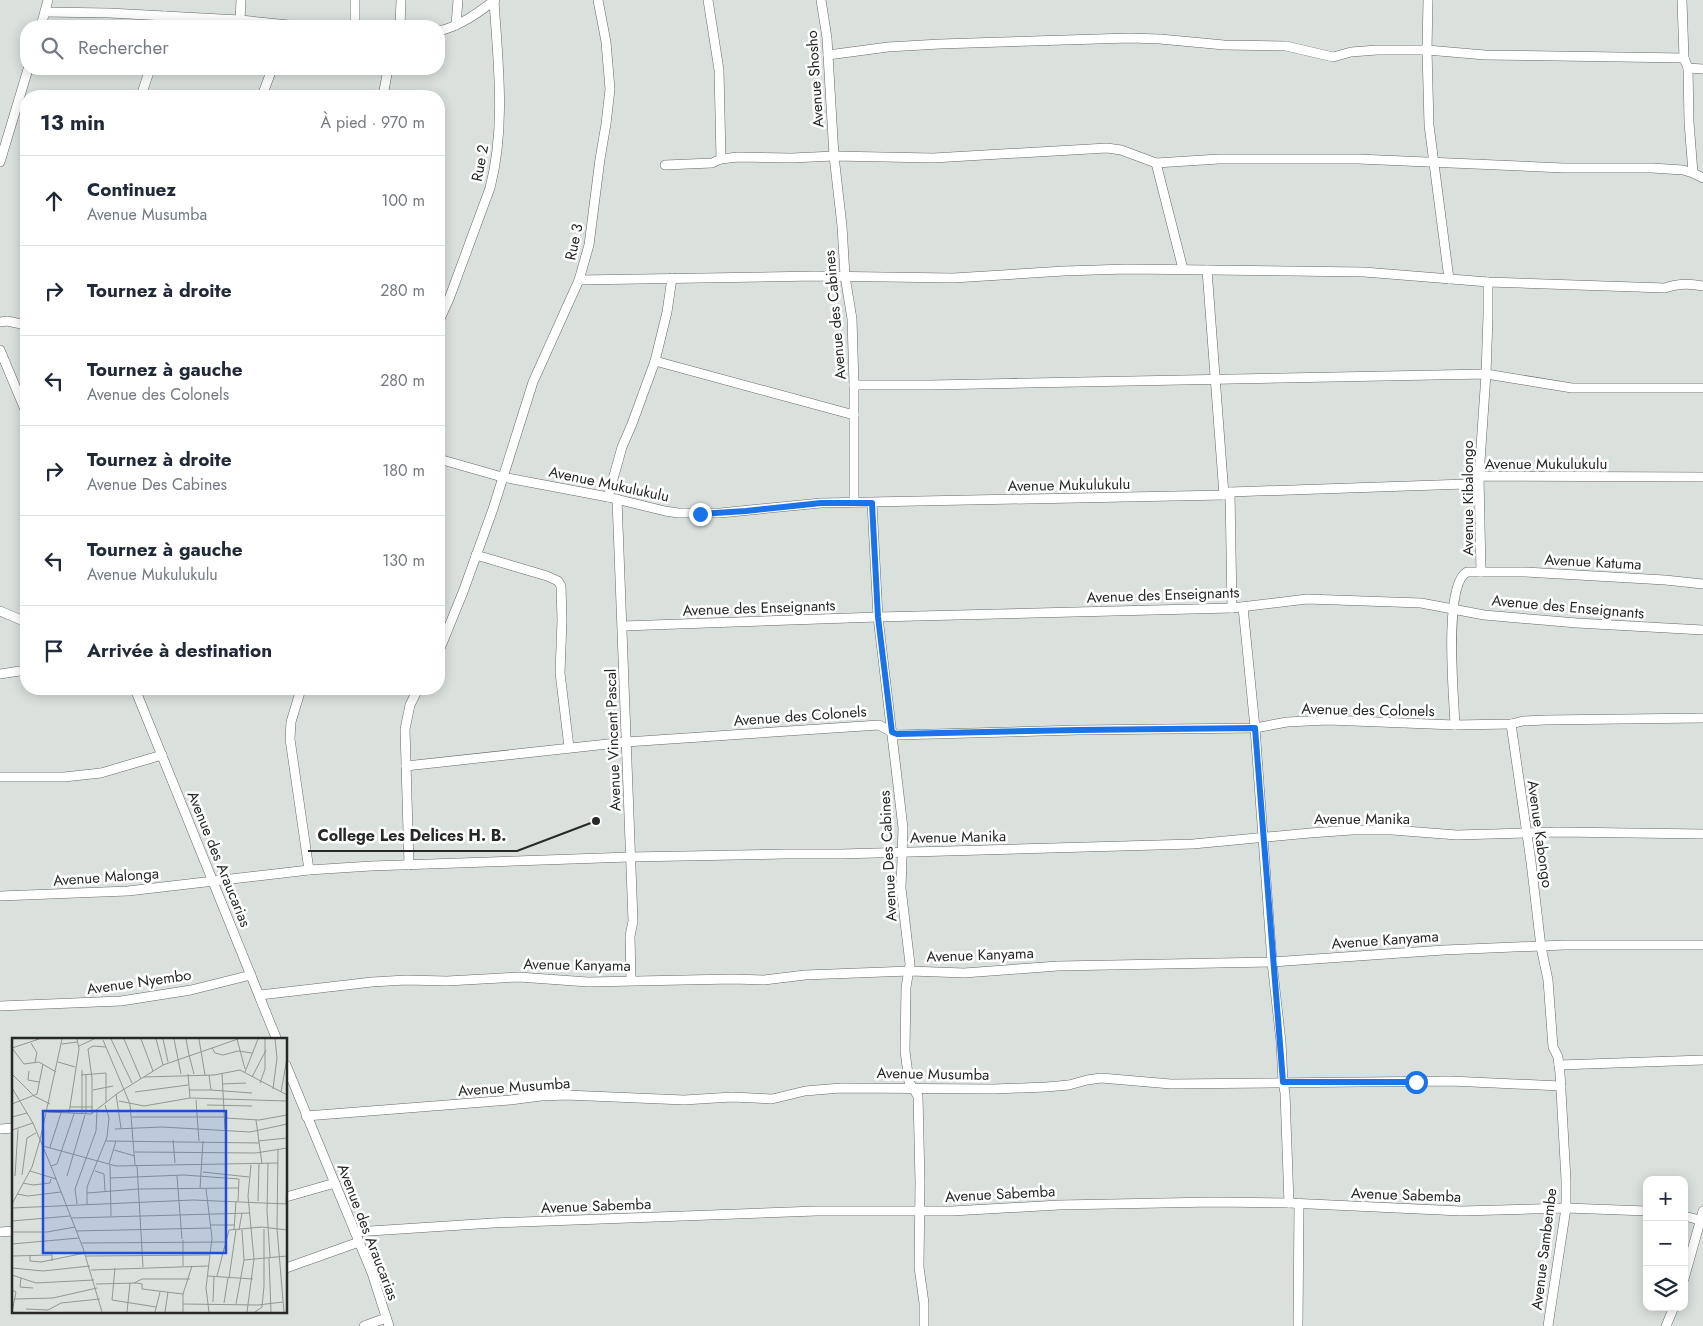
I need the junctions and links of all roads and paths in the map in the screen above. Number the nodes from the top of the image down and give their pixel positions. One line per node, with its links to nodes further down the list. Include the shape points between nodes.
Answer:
1 (48, 0): 12 (street)
2 (241, 0): 16 (street)
3 (355, 0): 17 (street)
4 (401, 0): 18 (street)
5 (458, 0): 19 (street)
6 (495, 0): 19 (street); 51 (street, Rue 2, via 499,102 495,169)
7 (598, 0): 48 (street, Rue 3, via 609,64 609,104 589,245)
8 (708, 0): 36 (street, via 719,70)
9 (822, 0): 22 (street, Avenue Shosho)
10 (1428, 0): 21 (street)
11 (1682, 0): 23 (street)
12 (45, 12): 13 (street); 14 (street)
13 (165, 16): 15 (street); 16 (street)
14 (43, 20)
15 (164, 20)
16 (240, 20)
17 (355, 20)
18 (400, 20)
19 (456, 25): 20 (street)
20 (445, 29)
21 (1427, 50): 22 (street, via 1368,50 1333,57 1286,46 1107,38 932,45); 23 (street, via 1493,55); 39 (street)
22 (828, 55): 35 (street, Avenue Shosho)
23 (1684, 58): 24 (street)
24 (1688, 68): 25 (street); 41 (street)
25 (1703, 69)
26 (26, 75): 30 (street)
27 (148, 75): 31 (street)
28 (270, 75): 32 (street)
29 (387, 75): 33 (street)
30 (22, 90)
31 (143, 90)
32 (264, 90)
33 (384, 90)
34 (20, 96): 37 (street)
35 (834, 156): 36 (street); 38 (street, via 941,158 1107,148); 45 (street, Avenue des Cabines)
36 (721, 159): 40 (street, via 712,163)
37 (0, 162)
38 (1156, 163): 39 (street, via 1288,159); 43 (street)
39 (1433, 163): 41 (street, via 1652,168); 47 (street)
40 (665, 165)
41 (1693, 172): 42 (street)
42 (1703, 178)
43 (1183, 269): 44 (street); 45 (street, via 1064,271 953,278)
44 (1207, 270): 47 (street, via 1364,272); 57 (street)
45 (845, 276): 46 (street); 58 (street, Avenue des Cabines, via 852,320)
46 (672, 278): 48 (street); 55 (street)
47 (1449, 279): 49 (street)
48 (579, 280): 64 (street, Rue 3, via 533,382)
49 (1488, 282): 50 (street, via 1665,288 1687,283); 56 (street, Avenue Kibalongo)
50 (1703, 286)
51 (445, 308)
52 (0, 322): 53 (street)
53 (20, 324)
54 (0, 350): 60 (street)
55 (656, 361): 61 (street); 67 (street, via 616,464)
56 (1486, 374): 57 (street); 59 (street, via 1572,388); 63 (street, Avenue Kibalongo)
57 (1215, 379): 58 (street); 66 (street)
58 (854, 385): 61 (street, Avenue des Cabines)
59 (1703, 388)
60 (20, 398)
61 (854, 415): 69 (street, Avenue des Cabines)
62 (445, 461): 64 (street, Avenue Mukulukulu)
63 (1479, 476): 65 (street, Avenue Mukulukulu); 66 (street, Avenue Mukulukulu, via 1466,484); 72 (street, Avenue Kibalongo)
64 (502, 477): 67 (street, Avenue Mukulukulu); 71 (street, Rue 3)
65 (1703, 477)
66 (1227, 494): 70 (street, Avenue Mukulukulu); 75 (street)
67 (608, 497): 68 (street, Avenue Mukulukulu)
68 (617, 499): 69 (street, Avenue Mukulukulu, via 665,511 700,514); 80 (street, Avenue Vincent Pascal)
69 (854, 502): 70 (street, Avenue Mukulukulu)
70 (872, 503): 78 (street, Avenue Des Cabines)
71 (476, 555): 82 (street, Rue 3); 94 (street, via 547,576 561,586 560,673)
72 (1481, 572): 73 (street, Avenue Katuma); 76 (street, Avenue Kibalongo, via 1467,572 1460,577)
73 (1703, 584)
74 (1243, 607): 75 (street, Avenue des Enseignants); 76 (street, Avenue des Enseignants, via 1307,599 1421,603); 91 (street)
75 (1232, 608): 78 (street, Avenue des Enseignants)
76 (1454, 608): 81 (street, Avenue des Enseignants, via 1484,615); 90 (street, Avenue Kibalongo, via 1451,641)
77 (0, 611): 79 (street)
78 (878, 617): 80 (street, Avenue des Enseignants); 92 (street, Avenue Des Cabines)
79 (20, 619)
80 (622, 626): 93 (street, Avenue Vincent Pascal)
81 (1703, 630)
82 (445, 635)
83 (20, 671): 84 (street)
84 (0, 674)
85 (137, 695): 95 (street, Avenue des Araucarias)
86 (299, 695): 104 (street, via 290,739)
87 (415, 695): 96 (street, via 406,719)
88 (1703, 718): 89 (street, Avenue des Colonels, via 1545,720)
89 (1510, 724): 90 (street, Avenue des Colonels); 98 (street, Avenue Kabongo)
90 (1455, 725): 91 (street, Avenue des Colonels, via 1328,720)
91 (1255, 728): 92 (street, Avenue des Colonels); 100 (street)
92 (892, 732): 93 (street, Avenue des Colonels, via 879,725); 101 (street, Avenue Des Cabines, via 903,828)
93 (626, 742): 94 (street, Avenue des Colonels); 102 (street, Avenue Vincent Pascal)
94 (569, 747): 96 (street, Avenue des Colonels)
95 (162, 755): 97 (street, via 101,773 64,778); 105 (street, Avenue des Araucarias)
96 (406, 766): 103 (street)
97 (0, 777)
98 (1526, 833): 99 (street, Avenue Manika); 100 (street, Avenue Manika, via 1456,835 1352,830); 108 (street, Avenue Kabongo)
99 (1703, 834)
100 (1263, 838): 101 (street, Avenue Manika, via 1193,844); 109 (street)
101 (902, 852): 102 (street, Avenue Manika); 110 (street, Avenue Des Cabines, via 901,888)
102 (630, 857): 103 (street, Avenue Manika); 112 (street, Avenue Vincent Pascal)
103 (409, 865): 104 (street, Avenue Manika)
104 (309, 870): 105 (street, Avenue Manika)
105 (213, 882): 106 (street, Avenue Malonga, via 128,891); 111 (street, Avenue des Araucarias)
106 (0, 896)
107 (1703, 945): 108 (street, Avenue Kanyama)
108 (1541, 947): 109 (street, Avenue Kanyama); 117 (street, Avenue Kabongo, via 1548,980 1553,1047)
109 (1272, 962): 110 (street, Avenue Kanyama, via 1058,966 964,973); 118 (street)
110 (910, 971): 112 (street, Avenue Kanyama, via 764,980); 121 (street, Avenue Des Cabines, via 906,987 906,1051 908,1078)
111 (251, 975): 113 (street, Avenue des Araucarias); 114 (street, Avenue Nyembo, via 191,990 122,1001)
112 (631, 980): 113 (street, Avenue Kanyama, via 588,982 519,977 406,980)
113 (260, 995): 115 (street, Avenue des Araucarias)
114 (0, 1006)
115 (276, 1038)
116 (1703, 1060): 117 (street)
117 (1559, 1064): 120 (street, Avenue Sambembe)
118 (1283, 1082): 120 (street, Avenue Musumba, via 1450,1081); 121 (street, Avenue Musumba, via 1171,1084 1101,1078 1046,1087); 125 (street)
119 (289, 1083): 122 (street, Avenue des Araucarias)
120 (1560, 1086): 126 (street, Avenue Sambembe)
121 (913, 1087): 122 (street, Avenue Musumba, via 804,1091 772,1099 541,1096); 127 (street, Avenue Des Cabines, via 918,1096)
122 (306, 1116): 123 (street, Avenue des Araucarias)
123 (336, 1183): 124 (street); 131 (street, Avenue des Araucarias)
124 (288, 1196)
125 (1294, 1203): 126 (street, Avenue Sabemba, via 1461,1211); 127 (street, Avenue Sabemba, via 1059,1205); 139 (street)
126 (1566, 1208): 128 (street, Avenue Sabemba); 140 (street, Avenue Sambembe)
127 (920, 1211): 131 (street, Avenue Sabemba, via 816,1211 493,1223); 138 (street, Avenue Des Cabines, via 919,1267)
128 (1643, 1211)
129 (1702, 1215): 130 (street); 133 (street)
130 (1688, 1216)
131 (355, 1232): 132 (street, Avenue des Araucarias)
132 (359, 1242): 134 (street); 136 (street, Avenue des Araucarias)
133 (1687, 1266)
134 (288, 1267)
135 (1672, 1311): 141 (street)
136 (387, 1322): 137 (street)
137 (364, 1326)
138 (924, 1326)
139 (1298, 1326)
140 (1548, 1326)
141 (1666, 1326)

